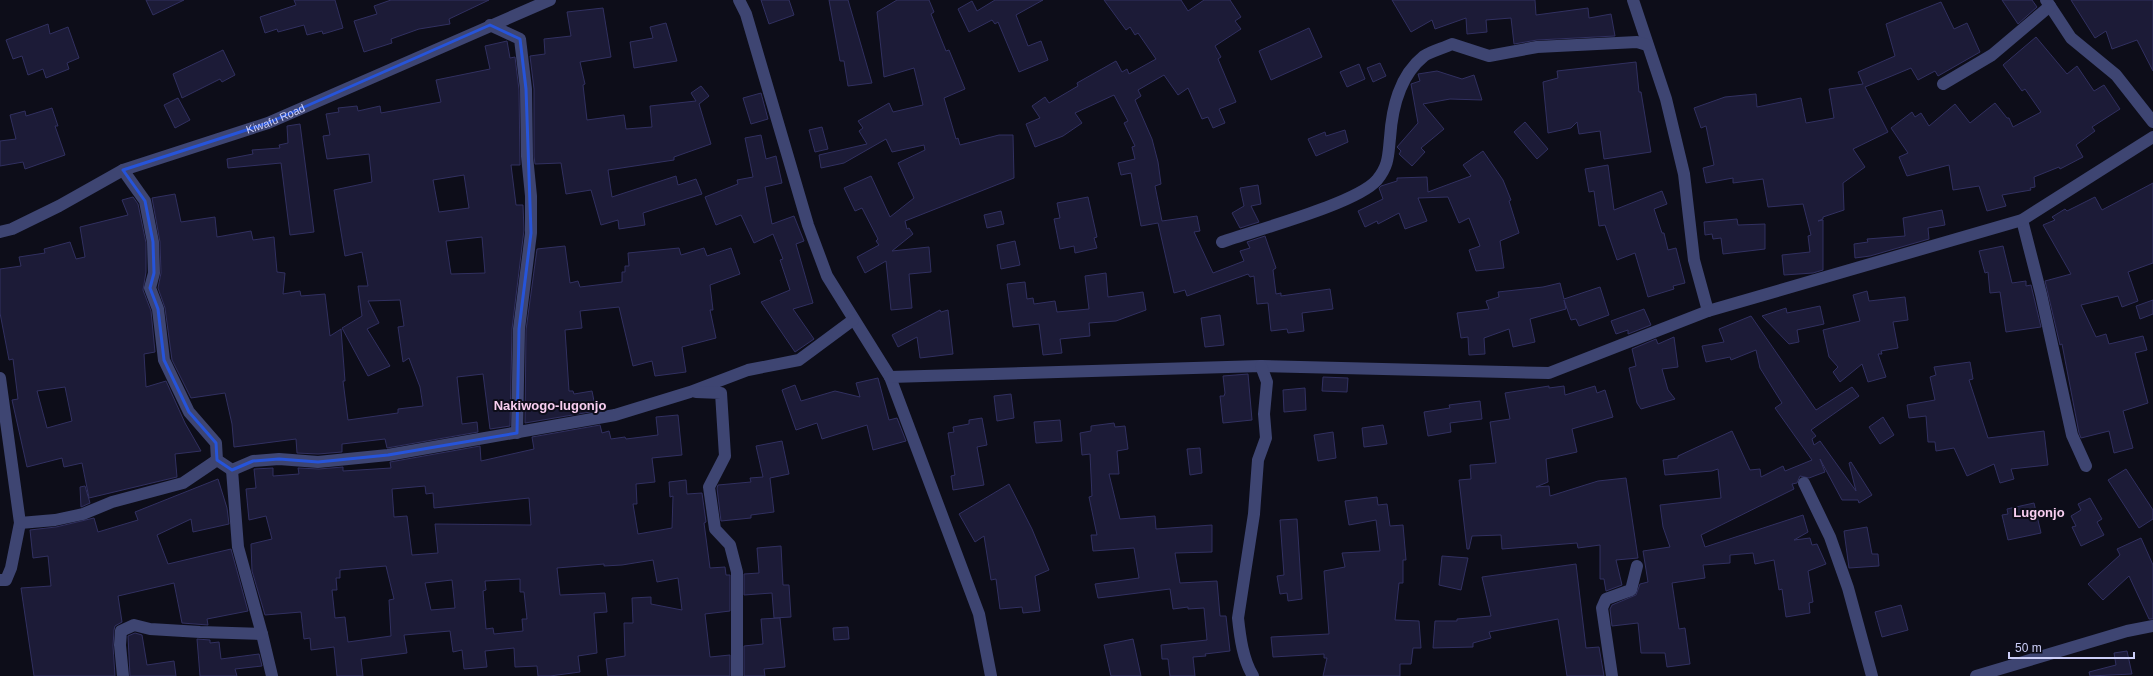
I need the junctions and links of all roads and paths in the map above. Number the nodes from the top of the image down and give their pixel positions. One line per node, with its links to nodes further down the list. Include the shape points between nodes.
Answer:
1 (550, 0): 5 (street, Kiwafu Road)
2 (739, 0): 15 (street, via 746,14 808,225 827,276)
3 (1633, 0): 6 (street)
4 (2048, 3): 7 (street, via 1992,55); 8 (street, via 2072,38 2116,75)
5 (490, 25): 10 (street, Kiwafu Road, via 268,123); 20 (street, via 520,39 526,89 531,233 519,329)
6 (1647, 45): 13 (street, via 1637,42 1571,44 1489,56 1452,44 1425,56 1403,80 1392,116 1388,165 1376,181 1350,197 1325,207); 14 (street, via 1666,99 1684,174 1694,260)
7 (1943, 84)
8 (2153, 122)
9 (2153, 137): 11 (street)
10 (123, 170): 12 (street, Kiwafu Road, via 60,206 12,229); 21 (street, via 145,201 153,242 154,273 150,288 158,309 164,360 189,412 216,443)
11 (2022, 220): 14 (street); 22 (street, via 2072,435)
12 (0, 232)
13 (1222, 242)
14 (1708, 311): 16 (street, via 1549,373)
15 (853, 320): 17 (street); 19 (street, via 799,360 748,370)
16 (1261, 366): 17 (street); 30 (street, via 1267,382 1264,414 1266,438 1258,460 1254,514 1238,618)
17 (890, 377): 34 (street, via 980,614)
18 (0, 378): 25 (street)
19 (690, 392): 20 (street, via 615,415); 33 (street, via 721,393 725,456 709,487 715,529 730,545 737,572)
20 (517, 433): 23 (street, via 388,455 318,462 279,459 253,461)
21 (217, 460): 23 (street); 25 (street, via 183,483 112,502 83,514)
22 (2086, 466)
23 (232, 470): 29 (street, via 238,547)
24 (1804, 483): 36 (street, via 1830,537 1848,588)
25 (20, 523): 27 (street, via 12,568 6,580)
26 (1637, 566): 35 (street, via 1631,590 1606,599 1602,608)
27 (0, 580)
28 (2153, 626): 37 (street, via 2120,633)
29 (262, 634): 31 (street, via 150,629 134,625 121,631); 32 (street)
30 (1249, 674)
31 (123, 676)
32 (272, 676)
33 (737, 676)
34 (991, 676)
35 (1612, 676)
36 (1872, 676)
37 (1976, 676)

